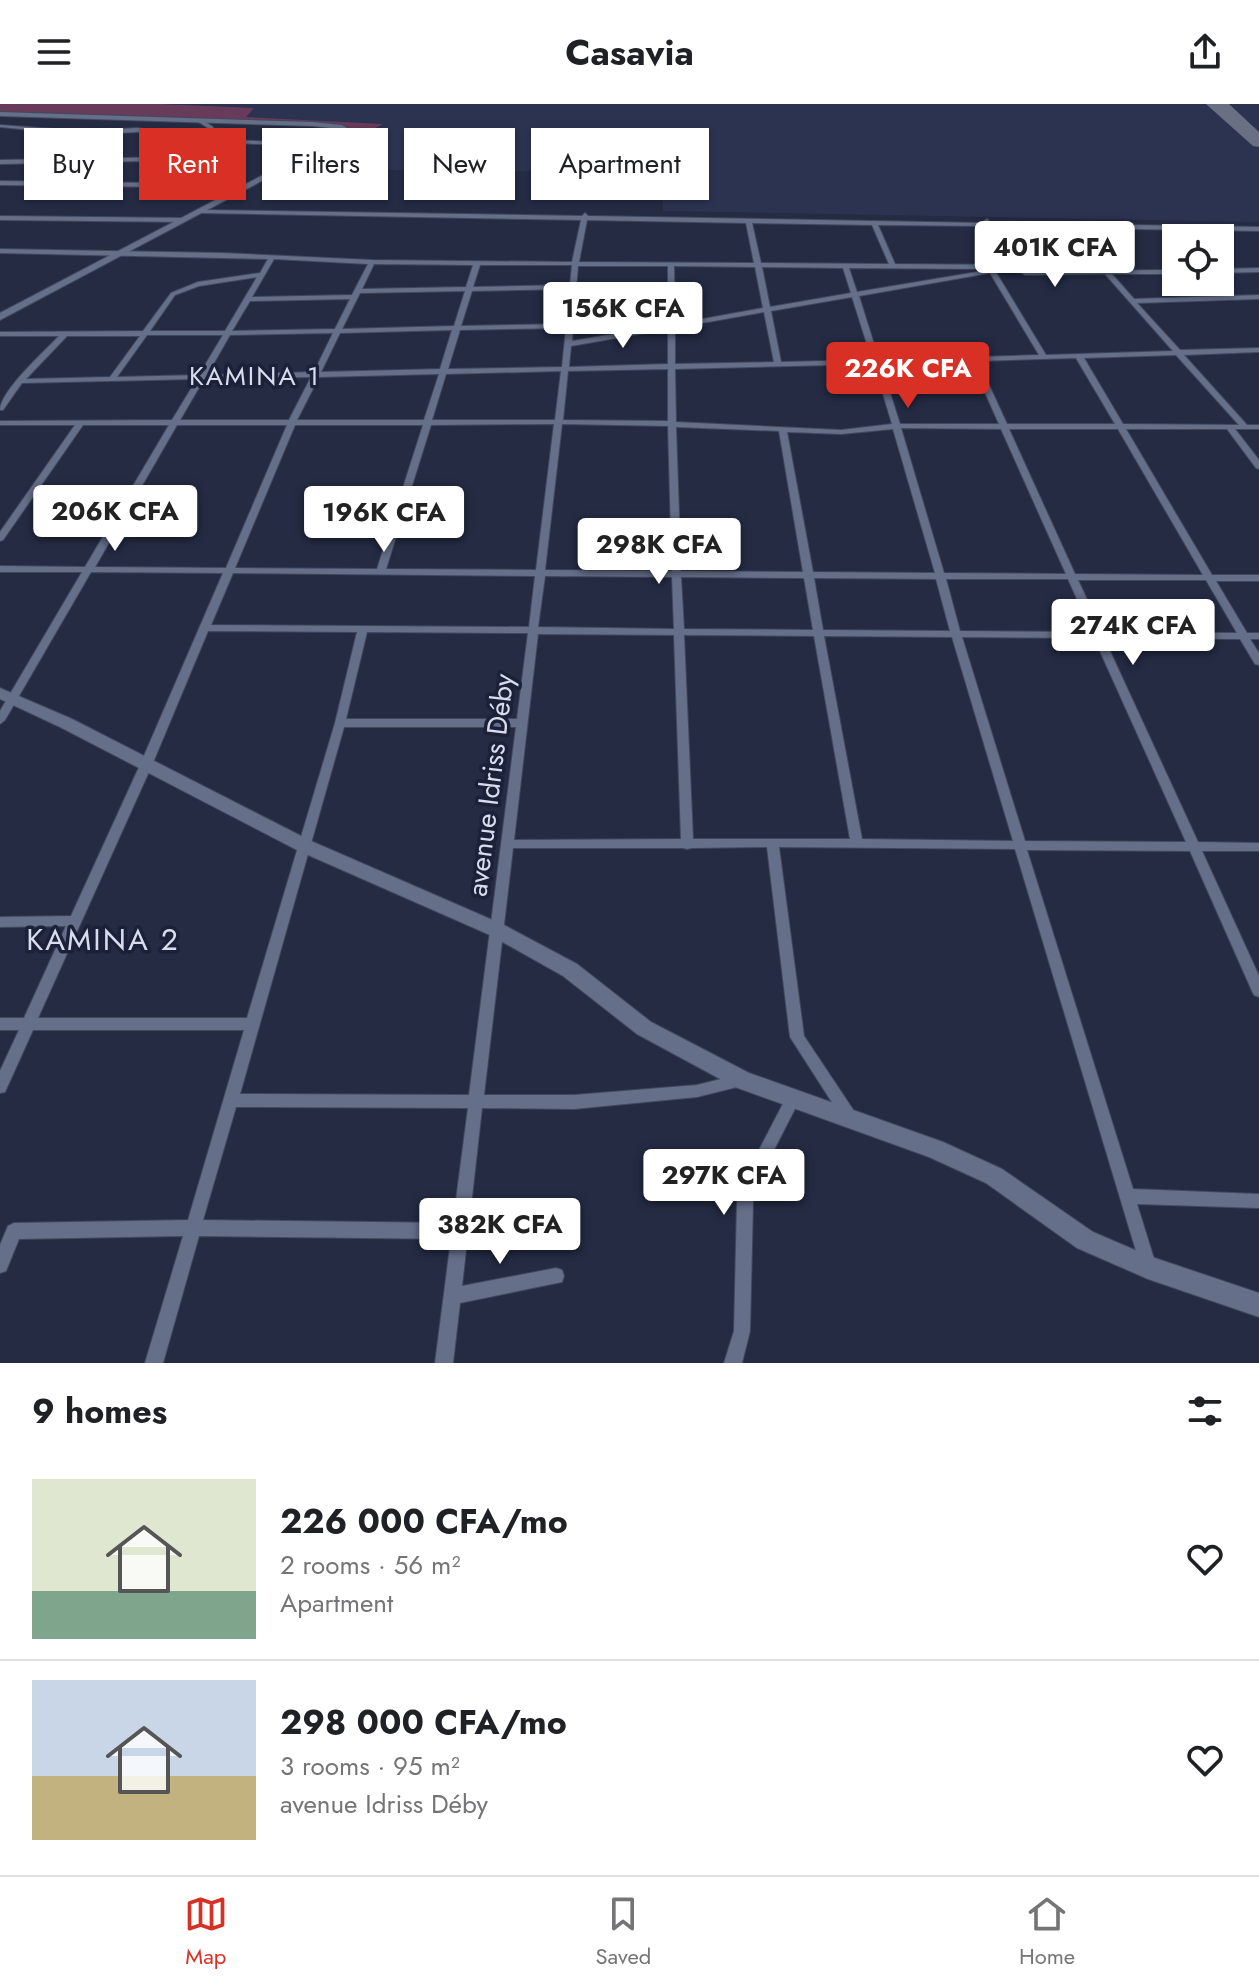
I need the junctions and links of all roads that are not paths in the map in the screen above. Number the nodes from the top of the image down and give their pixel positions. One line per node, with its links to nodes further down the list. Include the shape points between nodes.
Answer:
1 (0, 114): 2 (main road)
2 (11, 115): 3 (main road); 4 (main road)
3 (199, 120): 5 (street); 6 (main road)
4 (0, 124): 7 (street, via 83,133)
5 (211, 128)
6 (347, 128)
7 (139, 130)
8 (139, 158): 9 (street)
9 (0, 162)
10 (0, 183): 11 (street)
11 (139, 185)
12 (221, 200): 13 (main road)
13 (204, 210): 14 (street); 16 (main road)
14 (584, 216): 17 (street); 18 (street); 26 (street, avenue Idriss Déby)
15 (0, 218): 16 (street)
16 (184, 220): 22 (main road)
17 (749, 221): 19 (street); 28 (street)
18 (988, 222): 19 (street); 20 (street); 31 (street)
19 (874, 223): 30 (street)
20 (1259, 227)
21 (0, 251): 22 (street)
22 (122, 253): 23 (street); 46 (main road)
23 (271, 259): 24 (street); 37 (street)
24 (372, 262): 25 (street); 40 (street)
25 (477, 263): 26 (street); 39 (street)
26 (575, 264): 27 (street); 38 (street, avenue Idriss Déby)
27 (671, 265): 28 (street); 48 (street)
28 (758, 266): 29 (street); 45 (street)
29 (846, 267): 30 (street); 41 (street)
30 (893, 267): 32 (street)
31 (1014, 267): 32 (street); 36 (street, via 1034,274)
32 (991, 269): 41 (street); 58 (street)
33 (1259, 270): 34 (street)
34 (1234, 271)
35 (1162, 272): 36 (street)
36 (1107, 273): 44 (street)
37 (263, 274): 43 (street); 54 (street, via 182,289)
38 (573, 287): 39 (street); 47 (street, avenue Idriss Déby)
39 (468, 289): 40 (street); 49 (street)
40 (357, 294): 43 (street); 50 (street)
41 (855, 296): 45 (street); 61 (street)
42 (1259, 297): 44 (street)
43 (249, 299): 51 (street)
44 (1133, 301): 57 (street)
45 (767, 310): 48 (street); 62 (street)
46 (0, 317)
47 (568, 326): 49 (street); 55 (street, avenue Idriss Déby)
48 (672, 326): 55 (street); 63 (street)
49 (457, 328): 50 (street); 65 (street)
50 (339, 330): 51 (street); 66 (street)
51 (230, 333): 54 (street); 67 (street)
52 (0, 334): 53 (street)
53 (65, 334): 54 (street); 69 (street)
54 (146, 334): 68 (street)
55 (568, 344): 64 (street, avenue Idriss Déby)
56 (1259, 350): 57 (street)
57 (1179, 353): 59 (street); 81 (street)
58 (1043, 356): 59 (street); 60 (street)
59 (1079, 356): 84 (street)
60 (973, 358): 61 (street); 79 (street)
61 (877, 362): 62 (street); 78 (street)
62 (778, 363): 63 (street)
63 (671, 366): 64 (street); 77 (street)
64 (563, 370): 65 (street); 76 (street, avenue Idriss Déby)
65 (444, 372): 66 (street); 75 (street)
66 (317, 374): 67 (street); 72 (street)
67 (199, 378): 68 (street); 71 (street)
68 (111, 380): 69 (street)
69 (20, 381): 70 (street)
70 (0, 408)
71 (174, 421): 72 (street); 73 (street); 89 (street)
72 (293, 421): 75 (street); 88 (street)
73 (81, 422): 74 (street); 86 (street)
74 (0, 423)
75 (428, 423): 76 (street); 90 (street)
76 (558, 423): 77 (street); 91 (street, avenue Idriss Déby)
77 (671, 423): 83 (street); 92 (street)
78 (897, 426): 79 (street); 83 (street, via 841,432); 94 (street)
79 (1005, 427): 84 (street); 95 (street)
80 (1229, 427): 81 (street); 84 (street); 85 (street)
81 (1245, 427): 82 (street)
82 (1259, 427)
83 (782, 428): 93 (street)
84 (1120, 428): 96 (street)
85 (1259, 466)
86 (0, 538)
87 (0, 569): 89 (street)
88 (229, 569): 89 (street); 90 (street); 98 (street)
89 (87, 570): 108 (street)
90 (381, 571): 91 (street)
91 (539, 572): 92 (street); 101 (street, avenue Idriss Déby)
92 (676, 572): 93 (street); 100 (street)
93 (807, 575): 94 (street); 102 (street)
94 (941, 576): 95 (street); 103 (street)
95 (1073, 576): 96 (street); 106 (street)
96 (1209, 577): 97 (street); 104 (street)
97 (1259, 578)
98 (206, 628): 99 (street); 112 (street)
99 (363, 629): 101 (street); 110 (street)
100 (677, 631): 101 (street); 102 (street); 115 (street)
101 (532, 632): 111 (street, avenue Idriss Déby)
102 (819, 634): 103 (street); 116 (street)
103 (956, 635): 106 (street); 118 (street)
104 (1243, 636): 105 (street); 106 (street); 107 (street)
105 (1259, 636)
106 (1101, 637): 119 (street)
107 (1259, 662)
108 (7, 696): 109 (street); 112 (main road)
109 (0, 720)
110 (340, 723): 111 (street); 117 (street)
111 (520, 723): 114 (street, avenue Idriss Déby)
112 (146, 765): 117 (main road); 121 (street)
113 (772, 843): 115 (street); 116 (street); 133 (street, via 797,1037)
114 (507, 844): 115 (street); 123 (street, avenue Idriss Déby)
115 (687, 845)
116 (857, 845): 118 (street)
117 (305, 846): 123 (main road); 127 (street)
118 (1021, 846): 119 (street); 134 (street)
119 (1193, 846): 120 (street); 124 (street)
120 (1259, 847)
121 (74, 921): 122 (street); 126 (street)
122 (0, 922)
123 (497, 930): 128 (main road, via 570,970 644,1028); 132 (street, avenue Idriss Déby)
124 (1259, 991)
125 (0, 1024): 126 (street)
126 (27, 1024): 127 (street); 129 (street)
127 (252, 1024): 131 (street)
128 (742, 1080): 130 (main road); 132 (street, via 697,1091 574,1102)
129 (0, 1087)
130 (794, 1097): 133 (main road); 146 (street, via 745,1202 742,1331)
131 (231, 1100): 132 (street); 136 (street)
132 (477, 1100): 138 (street, avenue Idriss Déby)
133 (850, 1117): 140 (main road, via 994,1176 1085,1240)
134 (1129, 1196): 135 (street); 140 (street)
135 (1259, 1201)
136 (195, 1228): 137 (street); 138 (street); 144 (street)
137 (7, 1231): 139 (street)
138 (460, 1231): 142 (street, avenue Idriss Déby)
139 (0, 1265)
140 (1148, 1267): 143 (main road)
141 (556, 1276): 142 (street)
142 (451, 1296): 145 (street, avenue Idriss Déby)
143 (1259, 1305)
144 (154, 1363)
145 (444, 1363)
146 (733, 1363)

